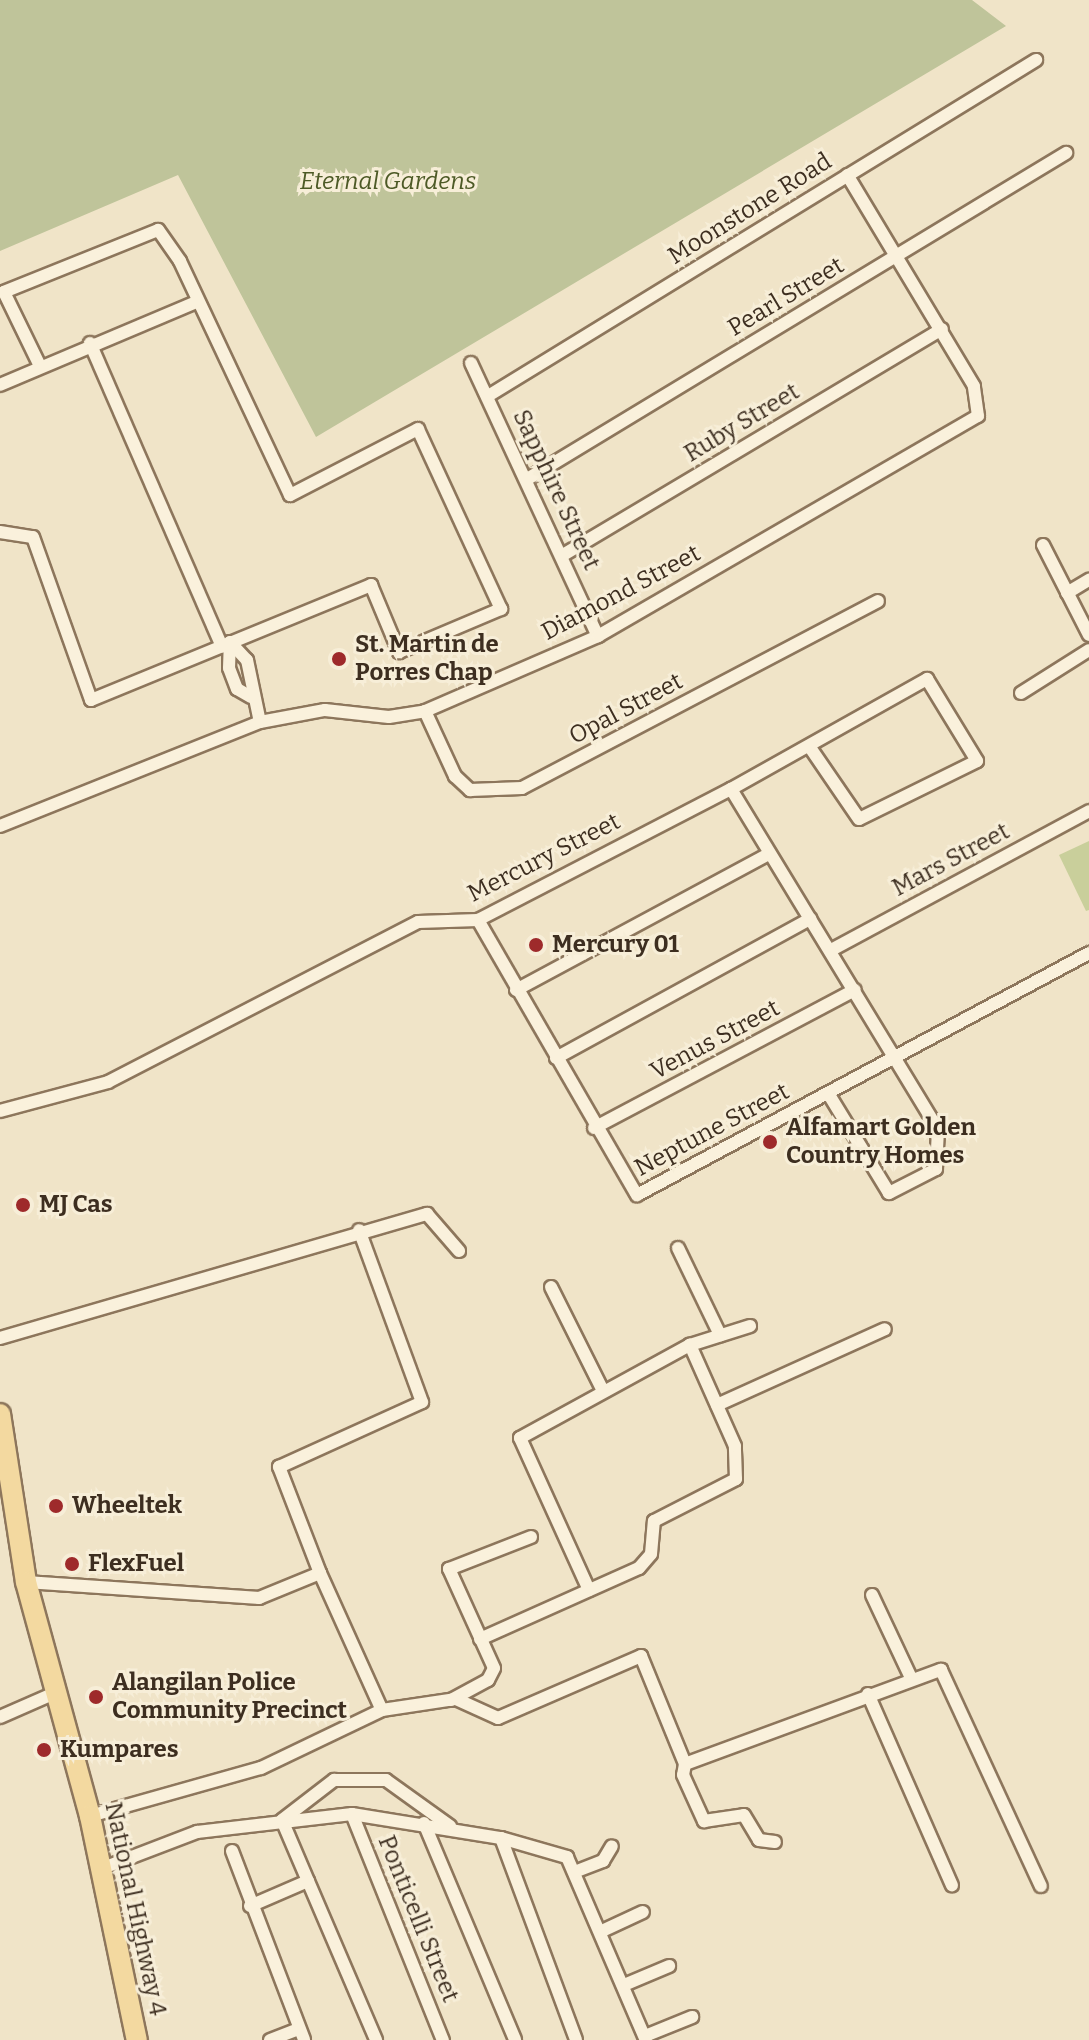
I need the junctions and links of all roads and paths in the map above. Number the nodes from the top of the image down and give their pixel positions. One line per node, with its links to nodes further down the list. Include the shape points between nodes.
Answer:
1 (1036, 60): 3 (street, Moonstone Road)
2 (1066, 153): 4 (street, Pearl Street)
3 (847, 175): 4 (street, Diamond Street); 11 (street, Moonstone Road)
4 (896, 256): 6 (street, Diamond Street); 12 (street, Pearl Street)
5 (194, 303): 7 (street); 9 (street, via 180,261 158,230 4,292); 21 (street, via 290,495 418,429 501,609 399,652 371,585)
6 (942, 329): 15 (street, Ruby Street); 20 (street, Diamond Street, via 974,386 978,416)
7 (90, 343): 9 (street); 21 (street)
8 (471, 363): 11 (street, Sapphire Street)
9 (39, 364): 10 (street)
10 (0, 385)
11 (488, 396): 12 (street, Sapphire Street)
12 (529, 478): 15 (street, Sapphire Street)
13 (0, 532): 21 (street, via 33,537 91,700)
14 (1043, 545): 17 (street)
15 (563, 555): 20 (street, Sapphire Street)
16 (1089, 580): 17 (street)
17 (1067, 593): 19 (street)
18 (878, 601): 25 (street, Opal Street, via 522,788 470,790 455,776)
19 (1087, 627)
20 (598, 636): 25 (street, Diamond Street)
21 (226, 644): 24 (street, via 237,689); 24 (street, via 247,660)
22 (1089, 650): 23 (street)
23 (1021, 693)
24 (251, 697): 26 (street)
25 (425, 711): 26 (street, Diamond Street, via 389,717 325,710)
26 (260, 722): 30 (street, Diamond Street)
27 (809, 746): 27 (street, Mercury Street, via 859,819 977,761 927,679); 28 (street, Mercury Street)
28 (731, 789): 31 (street); 33 (street, Mercury Street)
29 (1089, 811): 34 (street, Mars Street)
30 (0, 826)
31 (769, 854): 32 (street); 36 (street)
32 (810, 919): 34 (street); 39 (street)
33 (478, 920): 36 (street, Neptune Street); 41 (street, Mercury Street, via 418,922 108,1082)
34 (833, 949): 37 (street)
35 (1089, 953): 38 (street, Neptune Street)
36 (516, 990): 39 (street, Neptune Street)
37 (855, 990): 38 (street); 42 (street, Venus Street)
38 (896, 1054): 40 (street, Neptune Street); 40 (street, via 942,1147 936,1169 903,1190 889,1193 878,1182)
39 (556, 1058): 42 (street, Neptune Street)
40 (828, 1093): 42 (street, Neptune Street, via 645,1195 627,1187)
41 (0, 1111)
42 (594, 1128)
43 (359, 1230): 45 (street, via 427,1214); 50 (street); 56 (street, via 422,1402 279,1467)
44 (678, 1248): 49 (street)
45 (459, 1251)
46 (551, 1287): 52 (street)
47 (750, 1326): 49 (street)
48 (885, 1329): 53 (street)
49 (720, 1335): 51 (street)
50 (0, 1338)
51 (690, 1345): 52 (street); 53 (street)
52 (603, 1391): 58 (street, via 534,1427 519,1447)
53 (717, 1405): 58 (street, via 735,1446 736,1479 660,1515 649,1561)
54 (0, 1414): 57 (main road, National Highway 4)
55 (531, 1537): 60 (street, via 449,1569)
56 (320, 1573): 57 (street, via 259,1598); 65 (street)
57 (26, 1582): 62 (main road, National Highway 4)
58 (589, 1590): 60 (street)
59 (872, 1595): 61 (street)
60 (480, 1639): 64 (street, via 492,1677)
61 (911, 1678): 63 (street); 81 (street, via 946,1673)
62 (55, 1693): 66 (street); 69 (main road, National Highway 4)
63 (868, 1694): 67 (street); 80 (street)
64 (451, 1700): 65 (street); 67 (street, via 498,1718 641,1656)
65 (382, 1710): 69 (street, via 261,1768)
66 (0, 1717)
67 (685, 1764): 74 (street, via 683,1775 704,1821 744,1815 759,1840)
68 (352, 1814): 70 (street); 71 (street); 93 (street, Ponticelli Street)
69 (90, 1816): 77 (main road, National Highway 4)
70 (282, 1820): 72 (street, via 334,1780 362,1775 406,1791); 77 (street, via 197,1832); 79 (street)
71 (424, 1823): 72 (street); 94 (street)
72 (453, 1828): 73 (street)
73 (501, 1838): 78 (street, via 567,1857); 95 (street)
74 (775, 1842)
75 (612, 1846): 78 (street, via 603,1861)
76 (232, 1851): 82 (street)
77 (103, 1868): 90 (main road, National Highway 4)
78 (577, 1871): 84 (street)
79 (308, 1881): 82 (street); 92 (street)
80 (952, 1885)
81 (1041, 1886)
82 (250, 1906): 88 (street)
83 (643, 1912): 84 (street)
84 (602, 1931): 86 (street)
85 (669, 1966): 86 (street)
86 (624, 1985): 89 (street)
87 (692, 2017): 89 (street)
88 (302, 2034): 91 (street)
89 (645, 2038)
90 (137, 2040)
91 (270, 2040)
92 (376, 2040)
93 (443, 2040)
94 (515, 2040)
95 (576, 2040)

